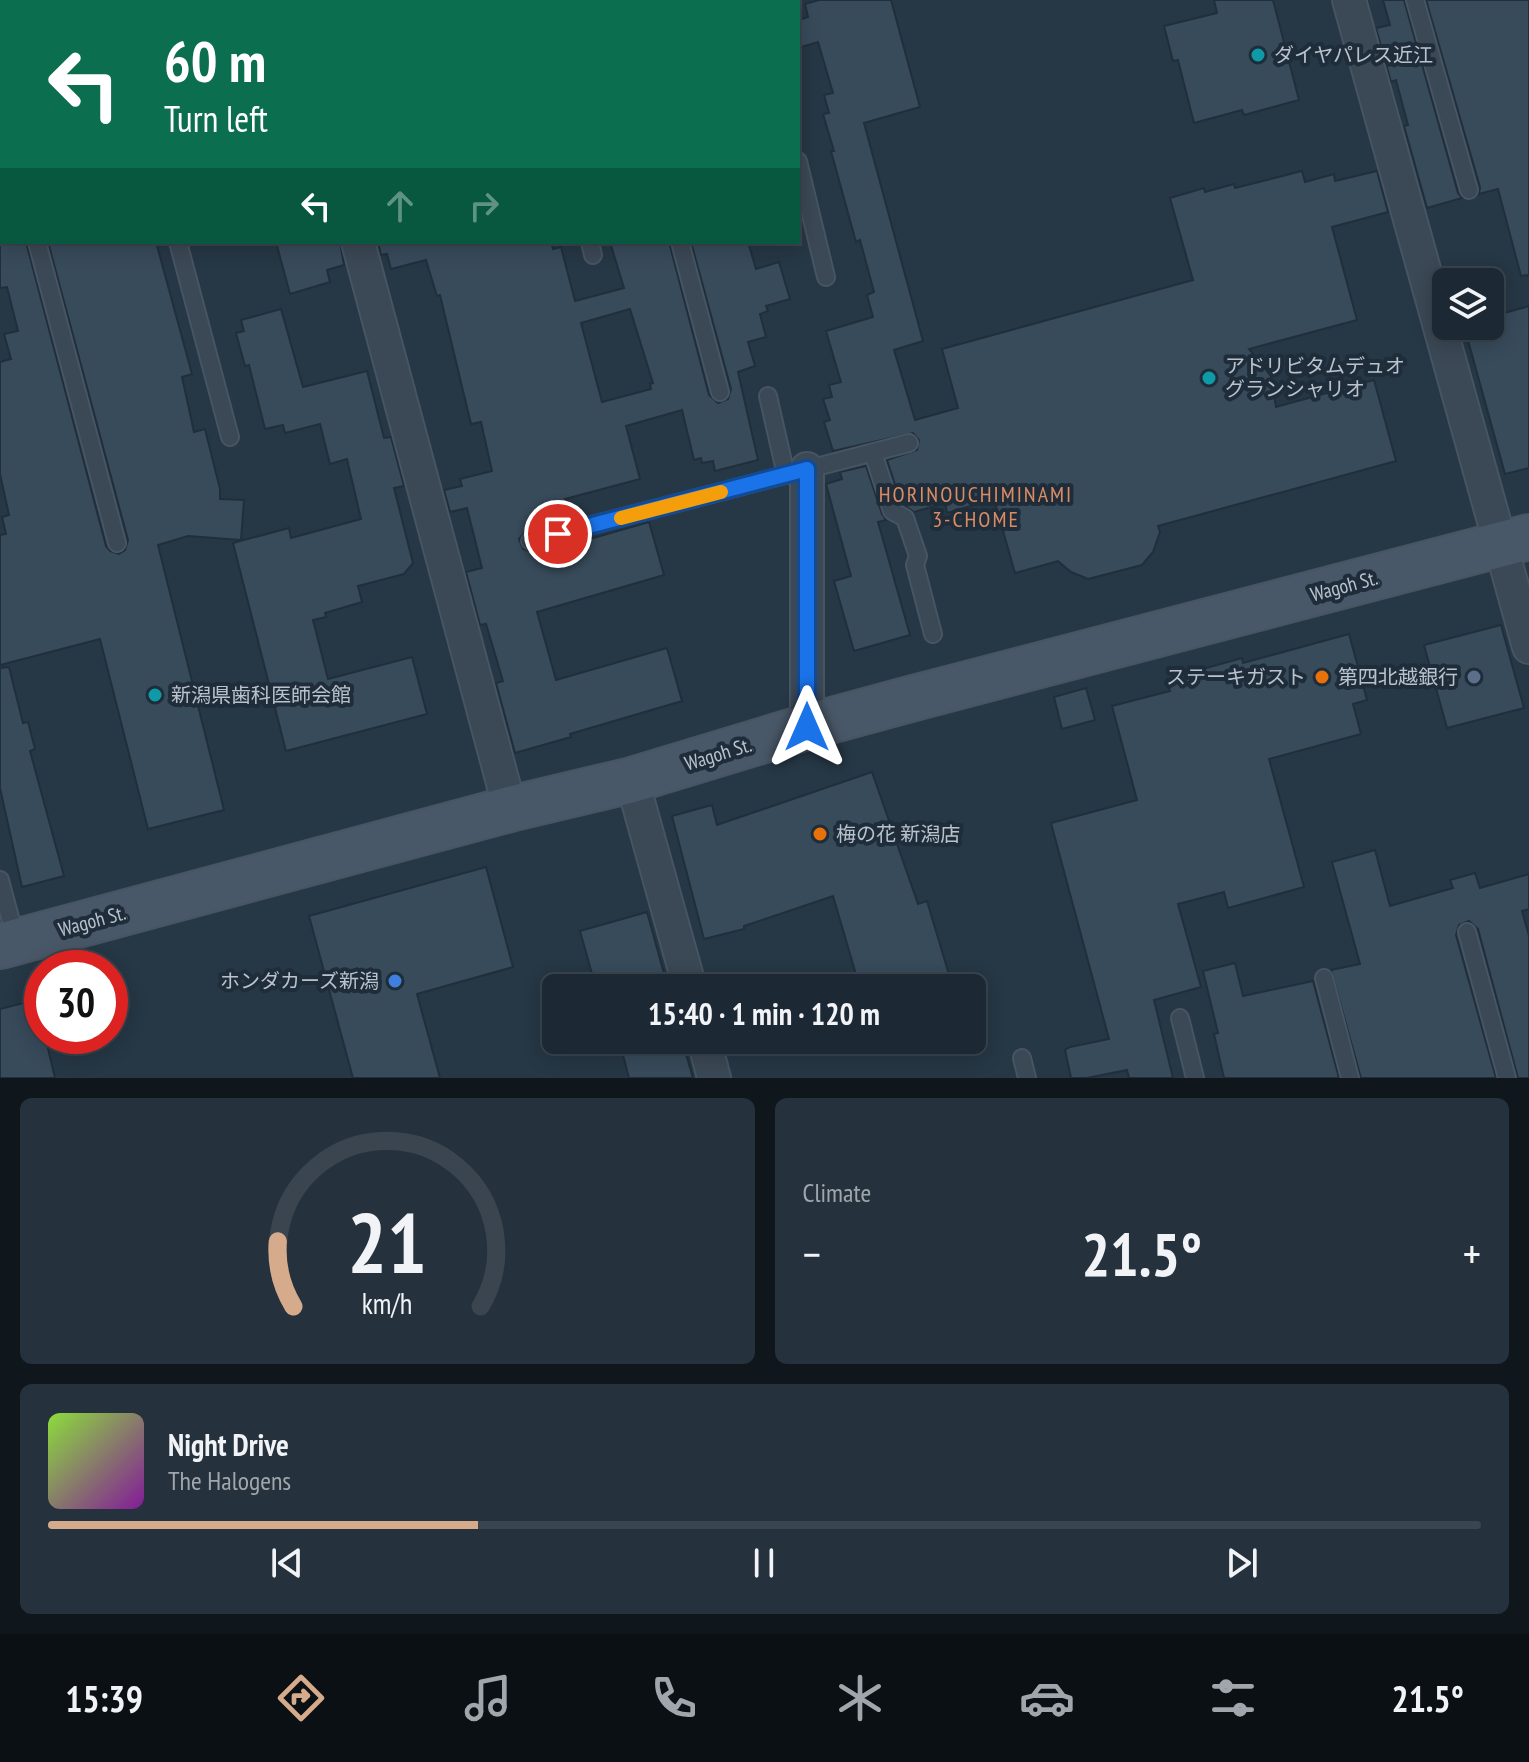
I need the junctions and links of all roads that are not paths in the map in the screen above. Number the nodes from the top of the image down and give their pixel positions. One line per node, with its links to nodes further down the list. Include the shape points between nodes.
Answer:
1 (1349, 0): 17 (street)
2 (1415, 0): 4 (lane)
3 (800, 169): 9 (lane)
4 (1469, 190)
5 (38, 244): 18 (lane)
6 (179, 244): 12 (lane)
7 (359, 244): 23 (street)
8 (681, 244): 10 (lane)
9 (826, 277)
10 (720, 392)
11 (768, 396): 15 (lane)
12 (230, 437)
13 (909, 443): 14 (lane)
14 (873, 453): 15 (lane); 19 (lane, via 892,511 905,518 918,556 915,565)
15 (797, 472): 16 (lane); 21 (street)
16 (530, 541)
17 (1515, 541): 20 (street); 21 (main road, Wagoh St.)
18 (117, 543)
19 (933, 634)
20 (1529, 647)
21 (807, 727): 22 (main road, Wagoh St.)
22 (632, 780): 23 (main road, Wagoh St.); 27 (street)
23 (510, 809): 26 (main road, Wagoh St.)
24 (0, 880): 26 (lane)
25 (1467, 932): 36 (lane)
26 (8, 944)
27 (686, 974)
28 (1324, 978): 35 (lane)
29 (1180, 1018): 34 (lane)
30 (708, 1054): 32 (street)
31 (1022, 1058): 33 (lane)
32 (714, 1078)
33 (1027, 1078)
34 (1195, 1078)
35 (1350, 1078)
36 (1507, 1078)

